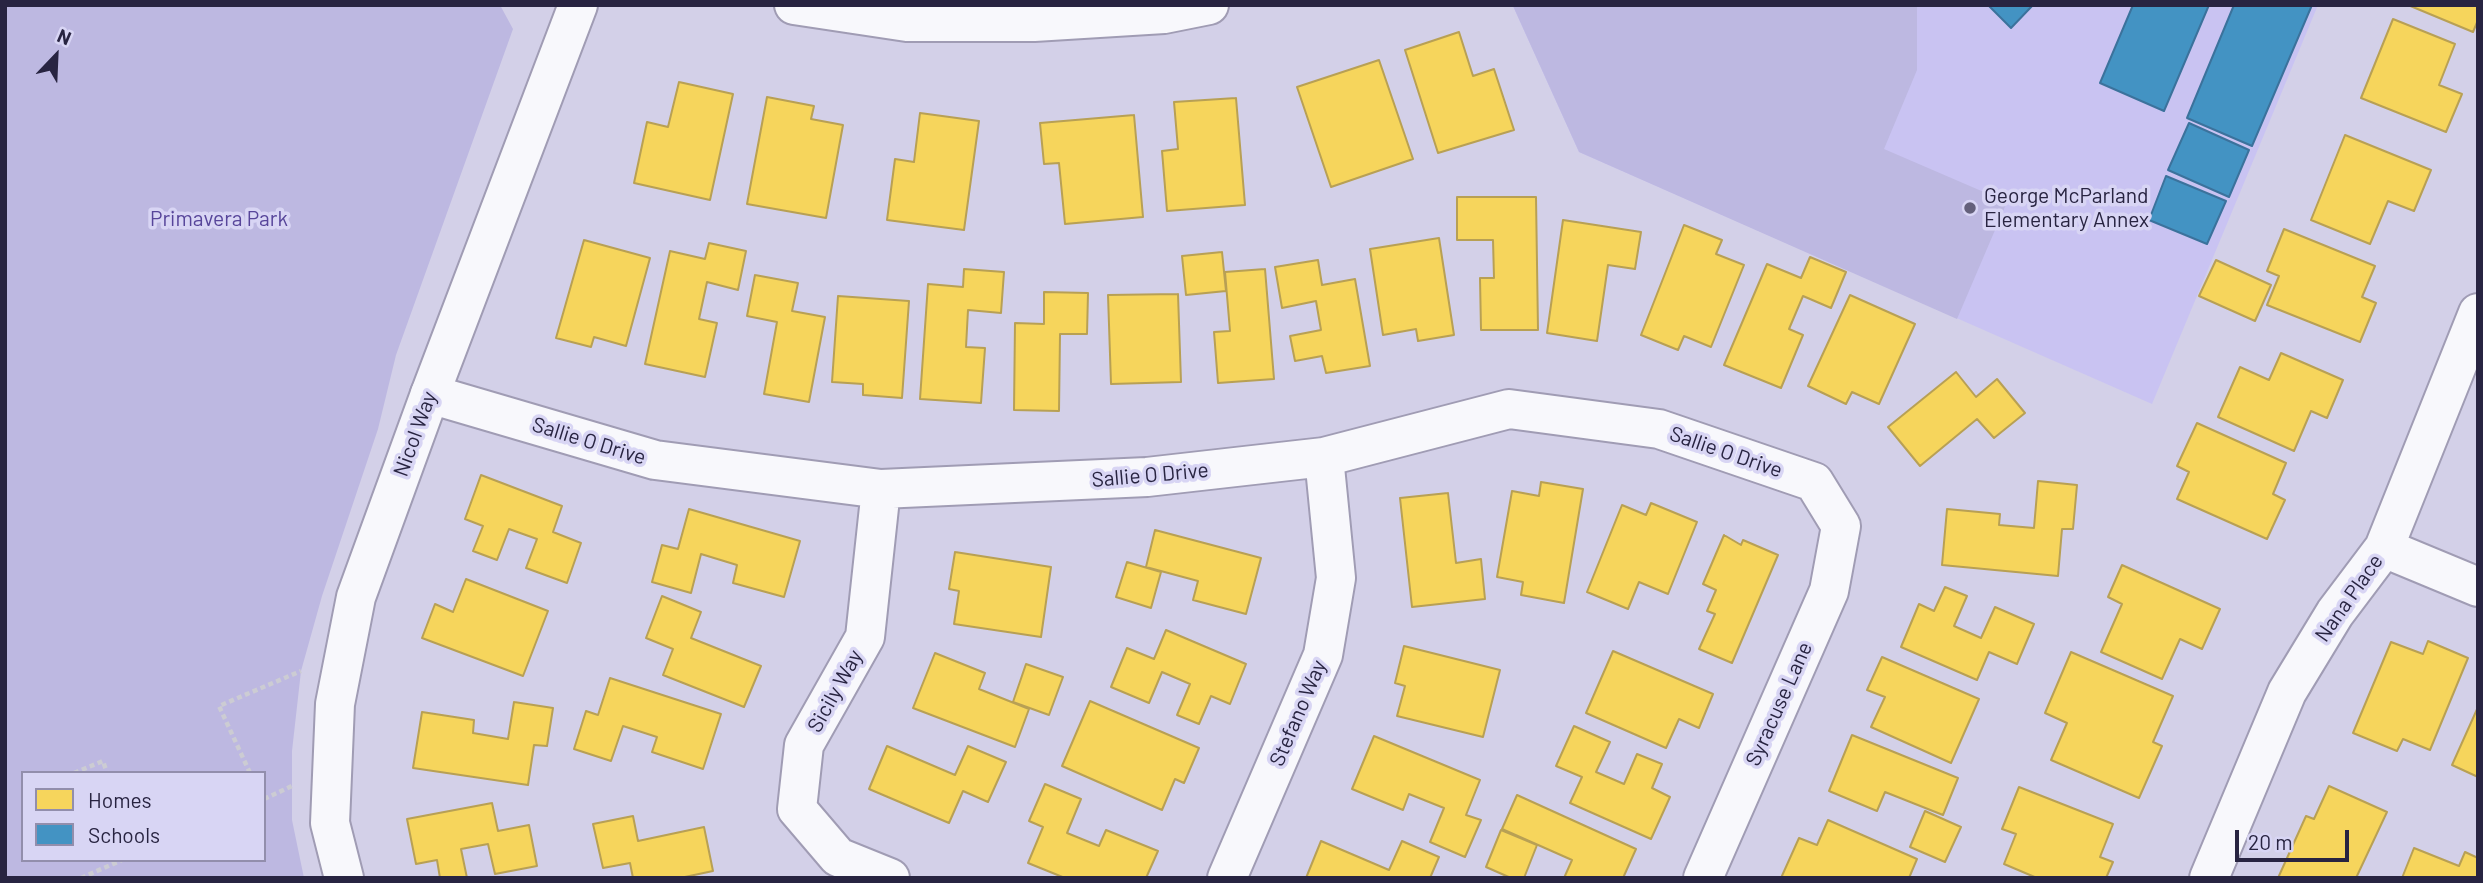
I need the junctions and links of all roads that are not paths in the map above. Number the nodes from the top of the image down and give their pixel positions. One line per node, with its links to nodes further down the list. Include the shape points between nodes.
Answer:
1 (578, 5): 5 (street, Nicol Way)
2 (794, 5): 3 (street, via 907,22 1034,22 1164,14)
3 (1209, 5)
4 (2478, 313): 9 (street, Nana Place)
5 (430, 394): 7 (street, Sallie O Drive, via 655,460); 11 (street, Nicol Way, via 356,597 335,704 330,823)
6 (1324, 457): 7 (street, Sallie O Drive, via 1147,478); 8 (street, Sallie O Drive, via 1509,409 1632,425 1660,429 1814,482); 13 (street, Stefano Way, via 1336,578 1323,655)
7 (881, 489): 12 (street, Sicily Way, via 865,637 804,745 797,808 838,857)
8 (1841, 526): 14 (street, Syracuse Lane, via 1829,591)
9 (2384, 548): 10 (street); 15 (street, Nana Place, via 2335,613 2287,692)
10 (2478, 587)
11 (344, 878)
12 (890, 878)
13 (1227, 878)
14 (1703, 878)
15 (2209, 878)

